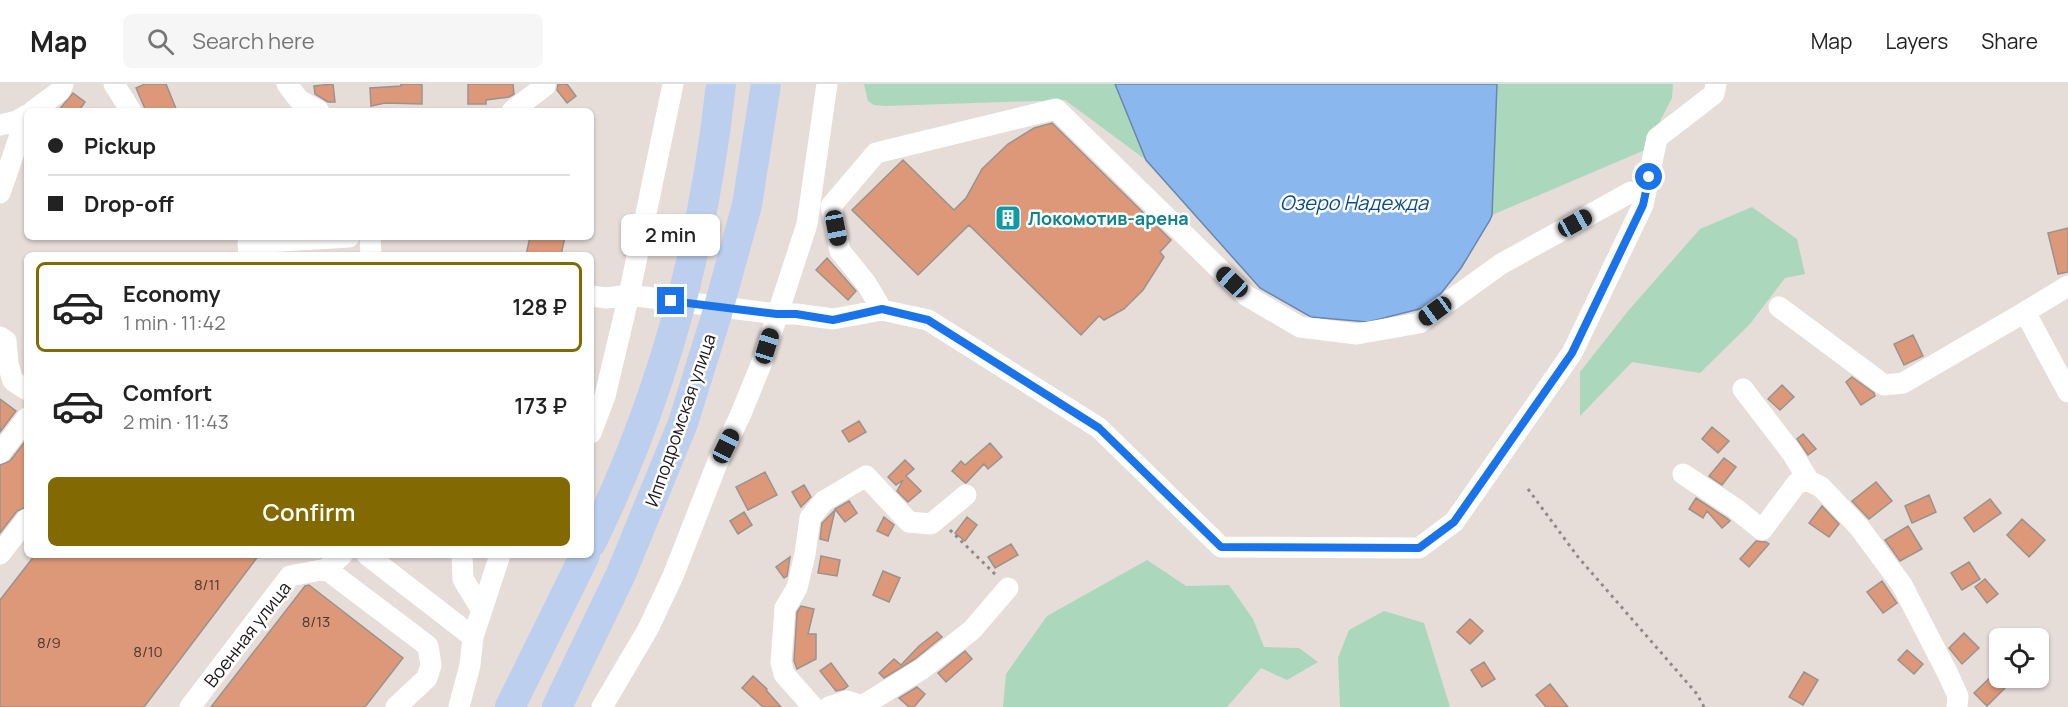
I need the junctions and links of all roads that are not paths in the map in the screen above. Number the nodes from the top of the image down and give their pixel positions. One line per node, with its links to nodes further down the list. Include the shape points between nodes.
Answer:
1 (63, 84): 11 (street, via 60,91)
2 (114, 84): 12 (street)
3 (286, 84): 13 (street, via 299,100)
4 (545, 84): 14 (street)
5 (673, 84): 25 (street)
6 (711, 84): 18 (highway)
7 (721, 84): 18 (highway, Ипподромская улица)
8 (766, 84): 56 (highway, Ипподромская улица, via 747,205 682,423 606,606)
9 (827, 84): 29 (street, via 807,224)
10 (1716, 84): 20 (street, via 1714,94 1657,138)
11 (37, 108)
12 (129, 108)
13 (314, 108)
14 (516, 108)
15 (24, 117): 17 (street)
16 (24, 124): 19 (street)
17 (0, 125)
18 (716, 129): 41 (highway, Ипподромская улица, via 685,286 664,364)
19 (0, 193)
20 (1645, 196): 27 (street, via 1572,353 1454,522 1419,548 1221,547 1099,428 928,320); 27 (street, via 1632,192 1501,264 1419,323 1357,334 1300,327 1247,296 1056,109 876,153 831,206 840,251)
21 (298, 240): 22 (street, via 248,243)
22 (249, 252)
23 (2068, 286): 28 (street)
24 (594, 296): 25 (street)
25 (629, 296): 29 (street); 35 (street, via 605,396)
26 (1779, 307): 28 (street, via 1884,385 1903,383)
27 (882, 309): 29 (street, via 833,320)
28 (2025, 312): 33 (street)
29 (777, 314): 57 (street, via 753,384 673,576 648,629)
30 (0, 336): 31 (street, via 6,342 13,381)
31 (24, 388)
32 (1743, 389): 38 (street)
33 (2068, 392)
34 (24, 422): 36 (street)
35 (594, 425)
36 (0, 453)
37 (1683, 474): 38 (street, via 1762,530 1797,483)
38 (1809, 481): 60 (street, via 1821,487 1859,527 1902,585 1958,696)
39 (966, 495): 58 (street, via 931,524 909,522 866,476 824,501 810,518 797,588 785,608 781,662 784,675)
40 (24, 523): 42 (street)
41 (594, 536)
42 (0, 554)
43 (339, 558): 48 (street)
44 (370, 558): 51 (street)
45 (462, 558): 50 (street, via 463,579)
46 (499, 558): 50 (street)
47 (584, 558): 55 (highway)
48 (326, 569): 52 (street, Военная улица, via 290,576); 53 (street, via 428,646 431,665 427,678)
49 (1008, 588): 59 (street, via 972,630 922,669 862,706 847,701)
50 (481, 609): 51 (street)
51 (473, 638): 54 (street)
52 (190, 707)
53 (396, 707)
54 (459, 707)
55 (510, 707)
56 (557, 707)
57 (602, 707)
58 (813, 707)
59 (829, 707)
60 (1957, 707)

